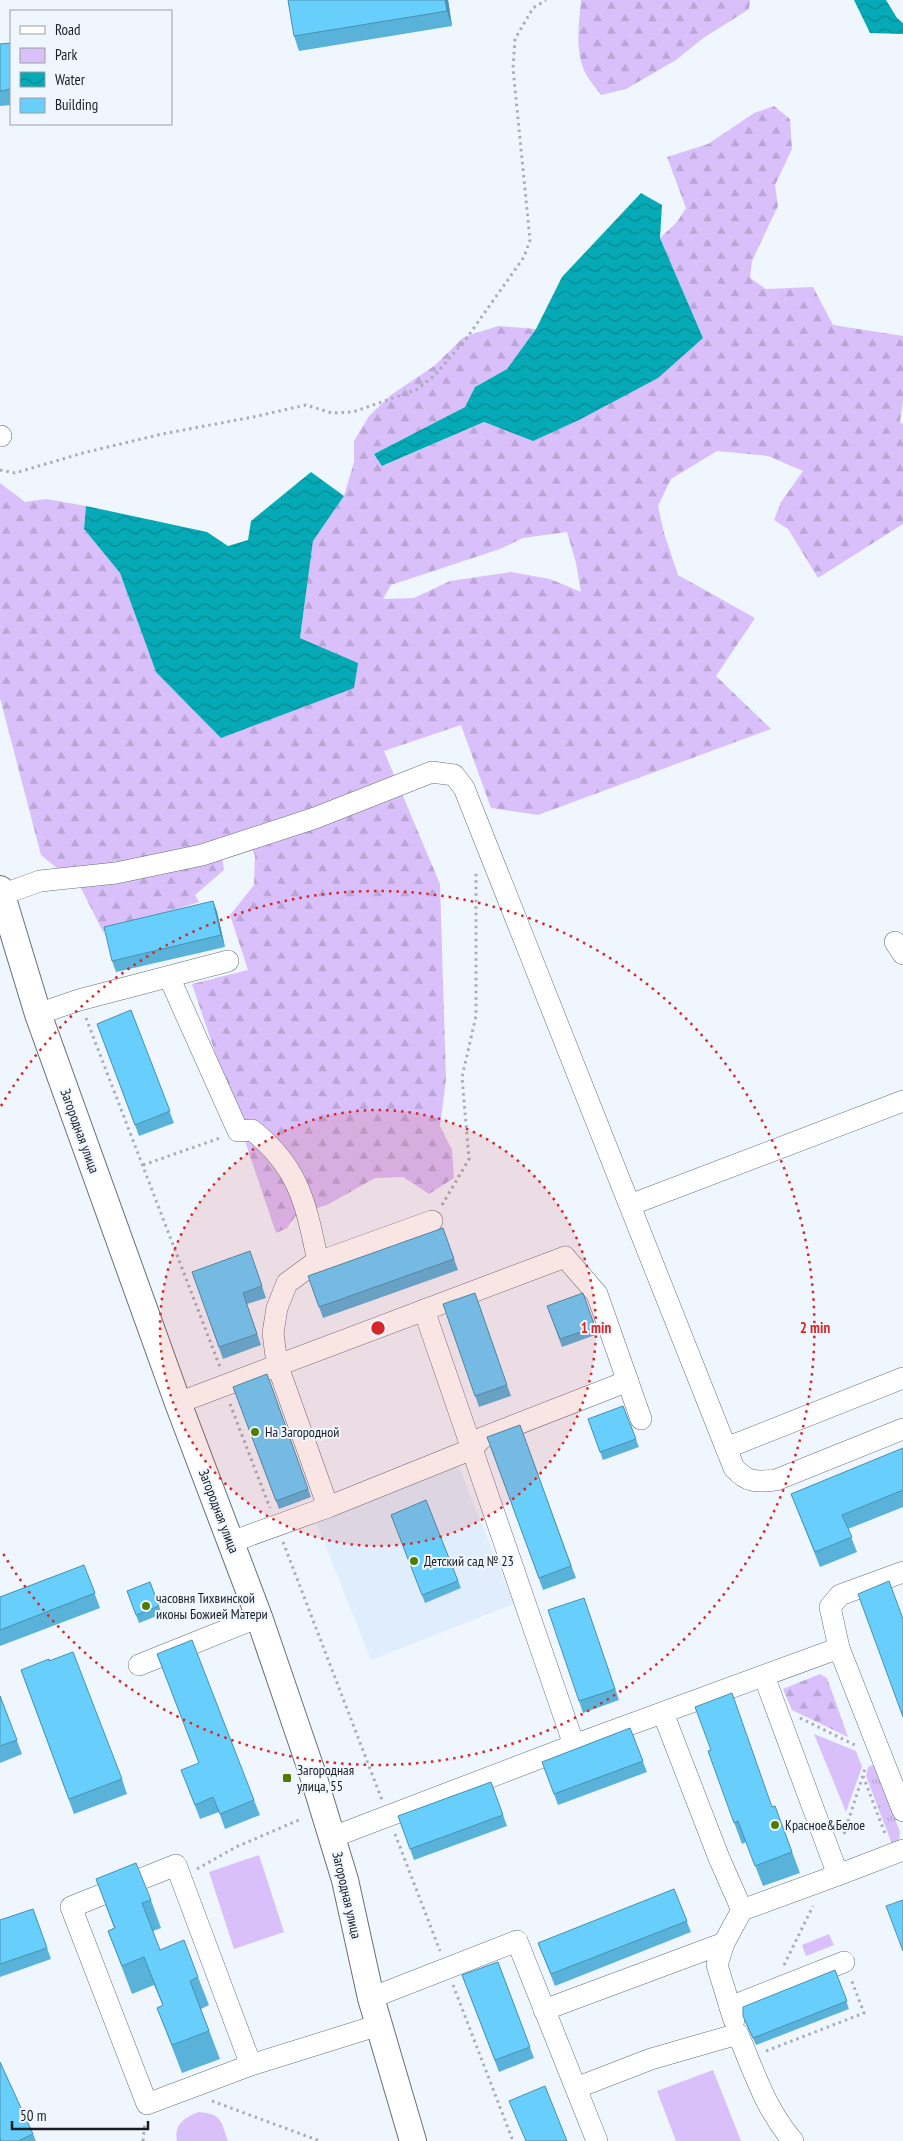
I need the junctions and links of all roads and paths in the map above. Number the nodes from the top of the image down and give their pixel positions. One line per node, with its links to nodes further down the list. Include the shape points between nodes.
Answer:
1 (546, 0): 2 (path, via 533,8 515,40 513,68 530,240 524,257 501,291 434,376 416,390 354,412 332,413 306,405 162,434 14,474)
2 (0, 470)
3 (476, 872): 13 (path, via 476,1016 462,1077 469,1159)
4 (1, 892): 8 (main road, Загородная улица); 12 (lane, via 40,881 116,873 202,855 315,818 432,772 454,776 464,788)
5 (228, 961): 6 (lane)
6 (169, 977): 7 (lane); 10 (lane)
7 (80, 1000): 8 (lane); 11 (path)
8 (38, 1014): 20 (main road, Загородная улица)
9 (903, 1101): 12 (lane)
10 (238, 1132): 11 (path); 14 (lane, via 252,1130 270,1144 287,1164 301,1194)
11 (143, 1165): 19 (path)
12 (630, 1205): 23 (lane)
13 (432, 1221): 14 (lane)
14 (318, 1262): 16 (lane, via 287,1283 277,1308 273,1333)
15 (424, 1310): 16 (lane); 18 (lane, via 565,1257 597,1294); 24 (lane)
16 (277, 1364): 19 (lane); 25 (lane)
17 (903, 1378): 23 (lane)
18 (628, 1382): 21 (lane); 24 (lane, via 482,1438)
19 (226, 1384): 20 (lane); 26 (path, via 229,1401)
20 (178, 1403): 27 (main road, Загородная улица)
21 (640, 1418)
22 (903, 1429): 23 (lane, via 776,1480 758,1482 744,1478 734,1468)
23 (726, 1448)
24 (472, 1449): 25 (lane); 35 (lane)
25 (328, 1507): 26 (lane)
26 (277, 1526): 27 (lane); 40 (path)
27 (231, 1542): 29 (main road, Загородная улица)
28 (903, 1572): 30 (lane, via 840,1595 830,1607)
29 (259, 1617): 31 (lane); 42 (main road, Загородная улица)
30 (839, 1648): 32 (lane); 39 (lane)
31 (139, 1666)
32 (764, 1676): 33 (lane); 34 (lane)
33 (775, 1706): 36 (path); 44 (lane)
34 (663, 1713): 35 (lane); 46 (lane)
35 (574, 1745): 40 (lane)
36 (862, 1748)
37 (868, 1760): 38 (path)
38 (863, 1776): 43 (path); 44 (path)
39 (903, 1811)
40 (388, 1816): 42 (lane); 49 (path)
41 (299, 1820): 45 (path)
42 (333, 1837): 51 (main road, Загородная улица)
43 (898, 1852): 44 (lane)
44 (832, 1873): 46 (lane); 50 (path)
45 (180, 1876): 57 (lane); 59 (lane, via 176,1865 71,1908 147,2104)
46 (742, 1910): 47 (lane)
47 (724, 1943): 52 (lane, via 717,1965); 53 (lane)
48 (844, 1962): 50 (lane); 56 (path, via 864,2013)
49 (447, 1968): 51 (lane); 53 (lane, via 517,1940); 62 (path)
50 (772, 1991): 52 (lane)
51 (371, 1998): 54 (main road, Загородная улица)
52 (730, 2007): 55 (lane)
53 (544, 2010): 58 (lane)
54 (378, 2025): 57 (lane); 61 (main road, Загородная улица)
55 (738, 2034): 56 (lane); 58 (lane, via 651,2060)
56 (748, 2058): 64 (lane, via 760,2089)
57 (251, 2066): 59 (lane)
58 (576, 2088): 63 (lane)
59 (186, 2089): 60 (path)
60 (320, 2141)
61 (413, 2141)
62 (513, 2141)
63 (597, 2141)
64 (793, 2141)

